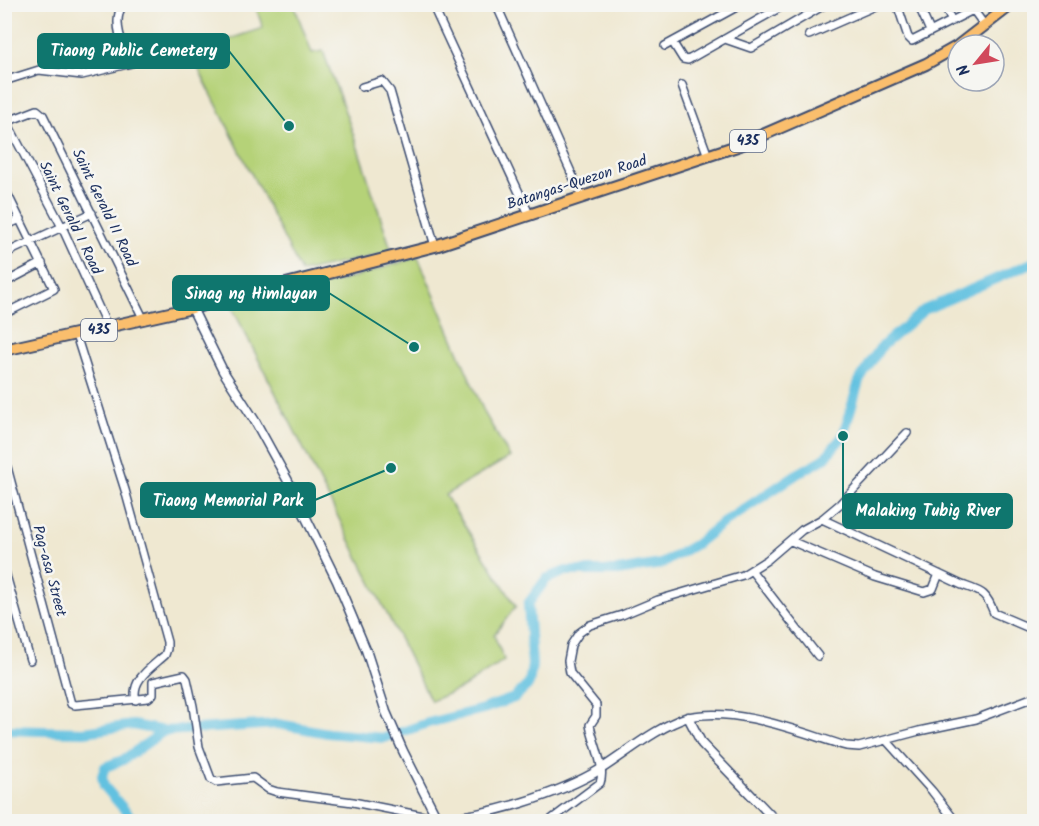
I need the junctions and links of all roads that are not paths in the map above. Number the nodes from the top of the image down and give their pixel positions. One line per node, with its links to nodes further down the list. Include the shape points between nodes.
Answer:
1 (123, 4): 22 (street, via 118,14 120,35 132,63 82,75 39,70)
2 (432, 4): 31 (street)
3 (496, 4): 29 (street)
4 (742, 4): 19 (street)
5 (786, 4): 18 (street)
6 (826, 4): 18 (street, via 751,48)
7 (880, 4): 17 (street)
8 (897, 4): 15 (street, via 910,40)
9 (918, 4): 15 (street)
10 (943, 4): 13 (street)
11 (1012, 4): 14 (main road, Batangas-Quezon Road / 435)
12 (971, 7): 13 (street); 14 (street)
13 (952, 21): 15 (street)
14 (985, 26): 16 (main road, Batangas-Quezon Road / 435)
15 (930, 31)
16 (975, 33)
17 (809, 35)
18 (725, 39): 19 (street, via 685,60)
19 (674, 43): 20 (street)
20 (665, 46)
21 (946, 52): 26 (main road, Batangas-Quezon Road / 435)
22 (4, 81)
23 (682, 85): 26 (street)
24 (362, 87): 36 (street, via 382,81 390,91)
25 (37, 110): 30 (street, Saint Gerald II Road); 34 (street, Saint Gerald I Road, via 11,120 9,126)
26 (708, 156): 29 (main road, Batangas-Quezon Road / 435)
27 (4, 187): 28 (street)
28 (7, 197): 32 (street)
29 (582, 197): 31 (main road, Batangas-Quezon Road / 435)
30 (92, 213): 34 (street); 42 (street, Saint Gerald II Road)
31 (529, 214): 36 (main road, Batangas-Quezon Road / 435)
32 (21, 219): 33 (street); 35 (street)
33 (4, 226)
34 (62, 228): 35 (street); 43 (street, Saint Gerald I Road)
35 (31, 242): 37 (street); 38 (street)
36 (435, 246): 40 (main road, Batangas-Quezon Road / 435)
37 (4, 254)
38 (42, 263): 39 (street); 41 (street, via 54,289)
39 (4, 283)
40 (192, 308): 42 (main road, 435); 61 (street, via 288,481 332,571 366,651 386,712)
41 (4, 314)
42 (144, 320): 43 (main road, 435)
43 (108, 328): 44 (main road, 435)
44 (76, 335): 45 (main road, 435); 57 (street, via 125,490 168,649 137,681)
45 (4, 350)
46 (907, 433): 48 (street)
47 (4, 456): 57 (street, Pag-asa Street, via 71,704)
48 (822, 519): 49 (street); 52 (street)
49 (791, 541): 51 (street); 52 (street, via 875,577 924,592 933,589)
50 (4, 568): 55 (street)
51 (751, 570): 54 (street); 60 (street, via 658,600 590,625 579,633 571,645 568,662 570,673 596,705 596,716 590,725)
52 (939, 574): 53 (street, via 984,593 994,613)
53 (1035, 630)
54 (818, 656)
55 (30, 660)
56 (1035, 697): 59 (street, via 976,719)
57 (136, 700): 61 (street, via 152,697 156,681 184,675 199,747 216,783 253,778 277,792 353,802)
58 (688, 717): 59 (street, via 713,713 744,716 846,746); 60 (street); 63 (street, via 702,744)
59 (886, 740): 64 (street)
60 (602, 768): 61 (street, via 566,786 506,807); 62 (street, via 600,783)
61 (439, 820)
62 (548, 821)
63 (777, 822)
64 (956, 822)

